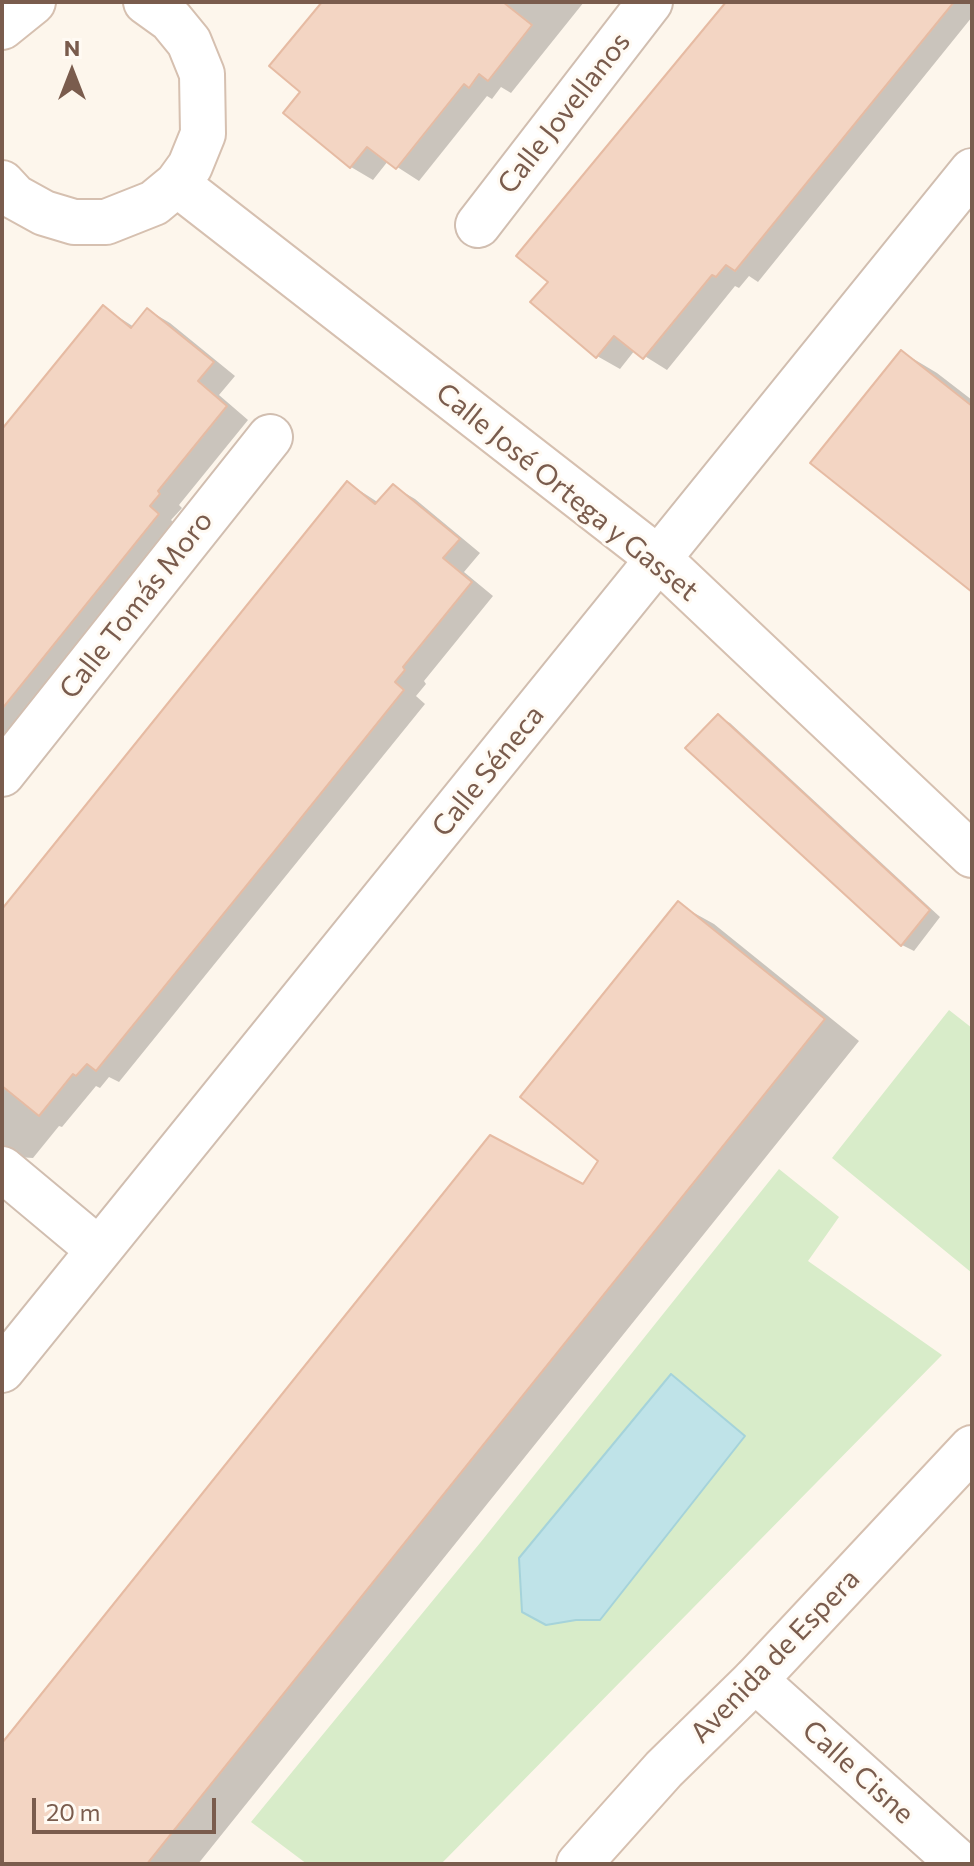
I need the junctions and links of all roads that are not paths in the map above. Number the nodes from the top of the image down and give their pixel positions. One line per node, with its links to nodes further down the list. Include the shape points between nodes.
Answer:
1 (33, 2): 4 (street)
2 (650, 2): 8 (street, Calle Jovellanos)
3 (167, 8): 6 (street, via 202,74 203,134)
4 (2, 27)
5 (972, 171): 10 (street, Calle Séneca)
6 (177, 184): 7 (street, via 154,203 106,222 74,222); 10 (street, Calle José Ortega y Gasset)
7 (6, 198)
8 (478, 225)
9 (270, 437): 11 (street, Calle Tomás Moro)
10 (659, 559): 12 (street, Calle José Ortega y Gasset); 14 (street, Calle Séneca)
11 (2, 774)
12 (972, 855)
13 (2, 1169): 14 (street)
14 (99, 1250): 15 (street, Calle Séneca)
15 (2, 1370)
16 (972, 1448): 17 (street, Avenida de Espera)
17 (755, 1680): 18 (street, Avenida de Espera, via 664,1769); 19 (street, Calle Cisne)
18 (579, 1864)
19 (960, 1864)

